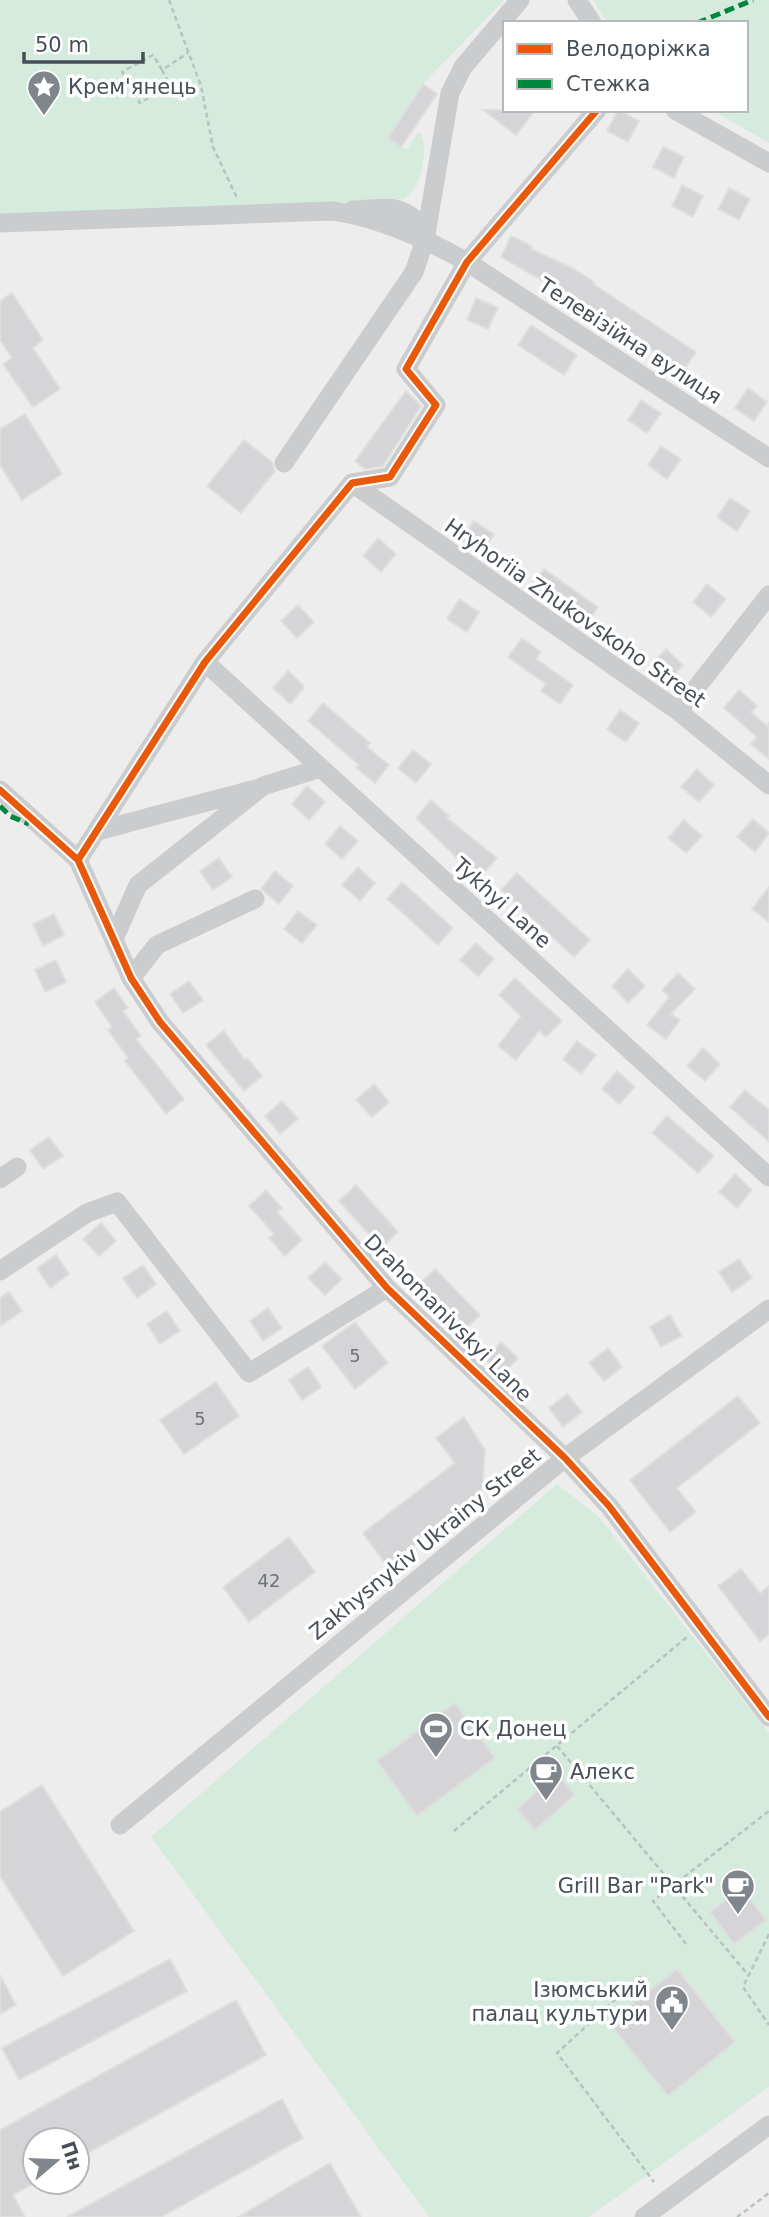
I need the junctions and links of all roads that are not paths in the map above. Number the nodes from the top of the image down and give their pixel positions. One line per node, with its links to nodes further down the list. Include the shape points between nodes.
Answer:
1 (520, 0): 7 (street, via 463,67 450,93)
2 (577, 0): 3 (street)
3 (591, 21)
4 (595, 112): 12 (street)
5 (679, 112): 6 (street)
6 (769, 163)
7 (433, 189): 8 (street, via 412,206); 11 (street)
8 (396, 209): 9 (street); 11 (street, via 414,216)
9 (335, 211): 10 (street); 11 (street)
10 (0, 223)
11 (425, 235): 12 (street, Телевізійна вулиця); 14 (street, via 414,272)
12 (467, 262): 13 (street, Телевізійна вулиця); 15 (street, via 406,369 436,405 390,477)
13 (769, 458)
14 (284, 463)
15 (352, 483): 17 (street); 18 (street, Hryhoriia Zhukovskoho Street)
16 (769, 595): 18 (street)
17 (205, 662): 19 (street, Tykhyi Lane); 23 (street)
18 (678, 711): 20 (street, Hryhoriia Zhukovskoho Street)
19 (321, 768): 21 (street); 29 (street, Tykhyi Lane)
20 (769, 785)
21 (263, 786): 23 (street); 26 (street, via 138,885)
22 (0, 790): 24 (street)
23 (97, 831): 24 (street)
24 (78, 860): 26 (street, Drahomanivskyi Lane)
25 (254, 899): 27 (street, via 157,945)
26 (114, 939): 27 (street, Drahomanivskyi Lane)
27 (131, 978): 32 (street, Drahomanivskyi Lane, via 160,1022)
28 (17, 1167): 30 (street)
29 (769, 1177)
30 (0, 1179)
31 (0, 1271): 32 (street, via 87,1213 117,1202 250,1373)
32 (387, 1288): 34 (street, Drahomanivskyi Lane)
33 (769, 1310): 34 (street, Zakhysnykiv Ukrainy Street)
34 (565, 1458): 35 (street, Drahomanivskyi Lane, via 609,1506); 36 (street, Zakhysnykiv Ukrainy Street)
35 (769, 1717)
36 (120, 1825)
37 (769, 2125): 38 (street)
38 (644, 2217)

